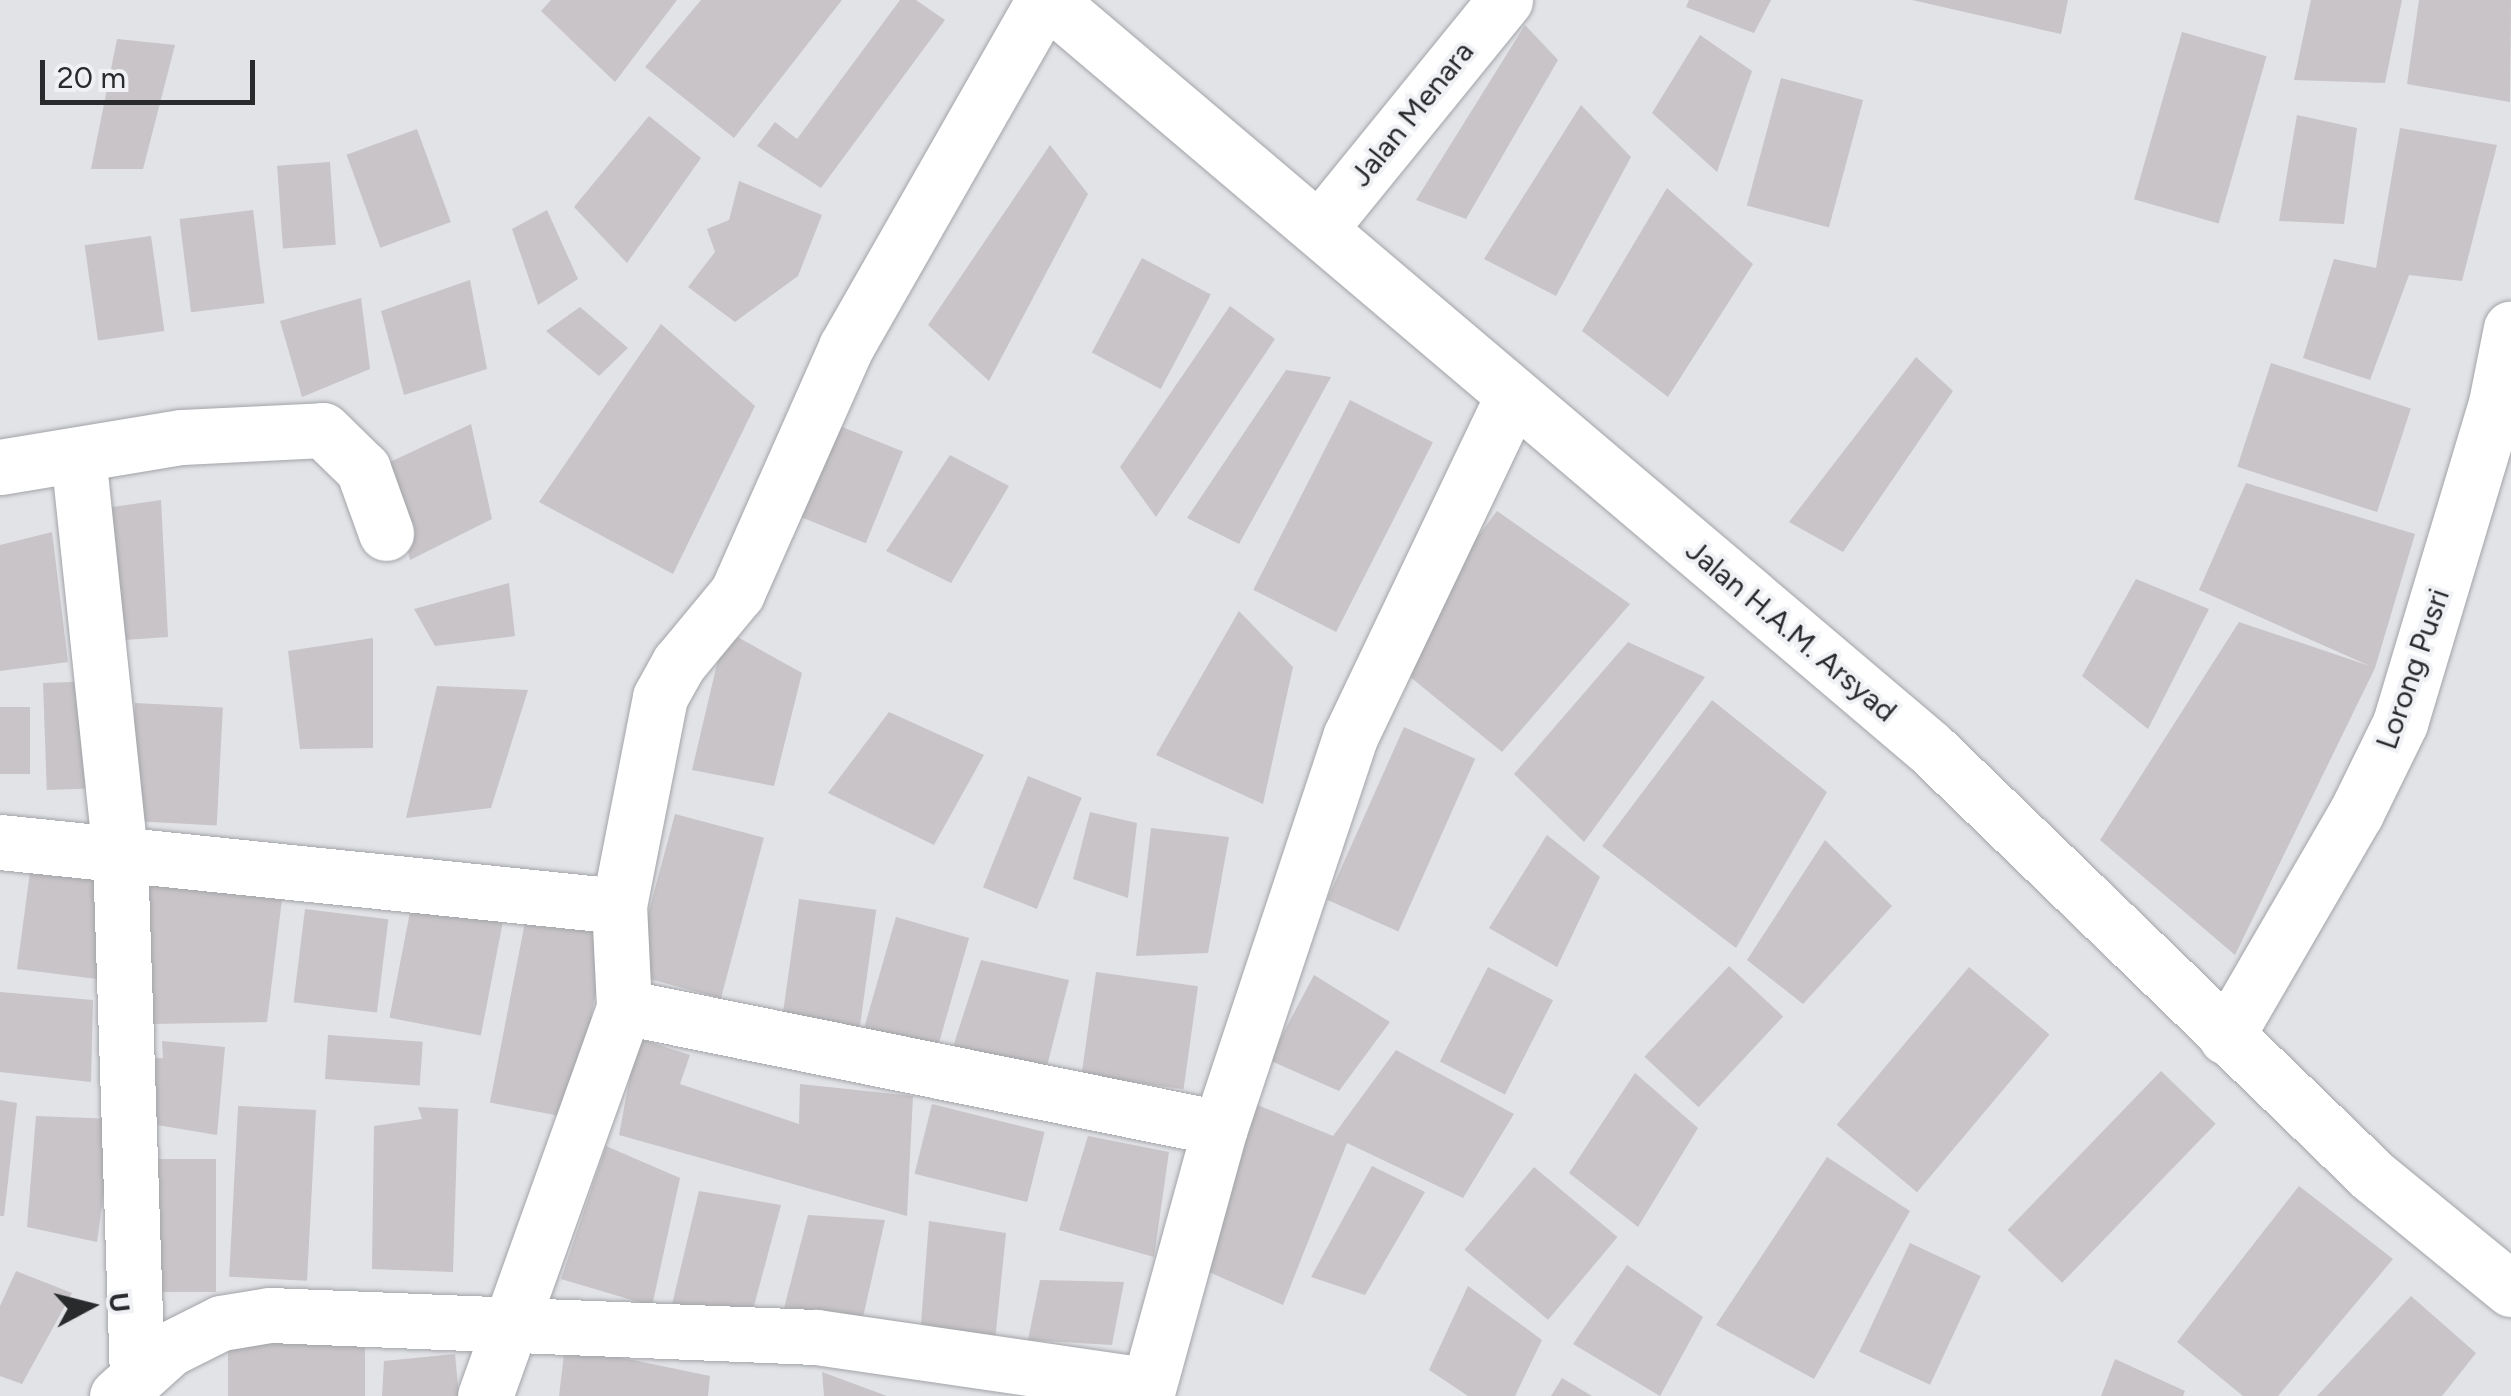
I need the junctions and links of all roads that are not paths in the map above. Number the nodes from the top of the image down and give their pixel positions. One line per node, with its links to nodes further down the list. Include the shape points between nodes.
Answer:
1 (1046, 0): 3 (main road, Jalan H.A.M. Arsyad); 11 (main road, via 846,347 738,594 679,663 660,697)
2 (1505, 0): 3 (main road, Jalan Menara)
3 (1319, 228): 5 (main road, Jalan H.A.M. Arsyad)
4 (2511, 328): 13 (main road, Lorong Pusri, via 2496,403 2400,722 2356,813)
5 (1512, 397): 13 (main road, Jalan H.A.M. Arsyad, via 1930,748); 14 (main road, via 1350,737)
6 (78, 456): 7 (main road); 8 (main road, via 182,437 323,430 363,469); 10 (main road)
7 (0, 467)
8 (386, 533)
9 (0, 842): 10 (main road)
10 (120, 854): 11 (main road); 17 (main road)
11 (619, 906): 12 (main road)
12 (624, 1007): 14 (main road); 16 (main road)
13 (2226, 1038): 15 (main road, Jalan H.A.M. Arsyad, via 2374,1177)
14 (1220, 1128): 18 (main road)
15 (2511, 1288)
16 (506, 1324): 17 (main road, via 270,1315 221,1323 169,1349); 18 (main road, via 816,1337); 19 (main road)
17 (127, 1387)
18 (1146, 1391)
19 (485, 1396)

